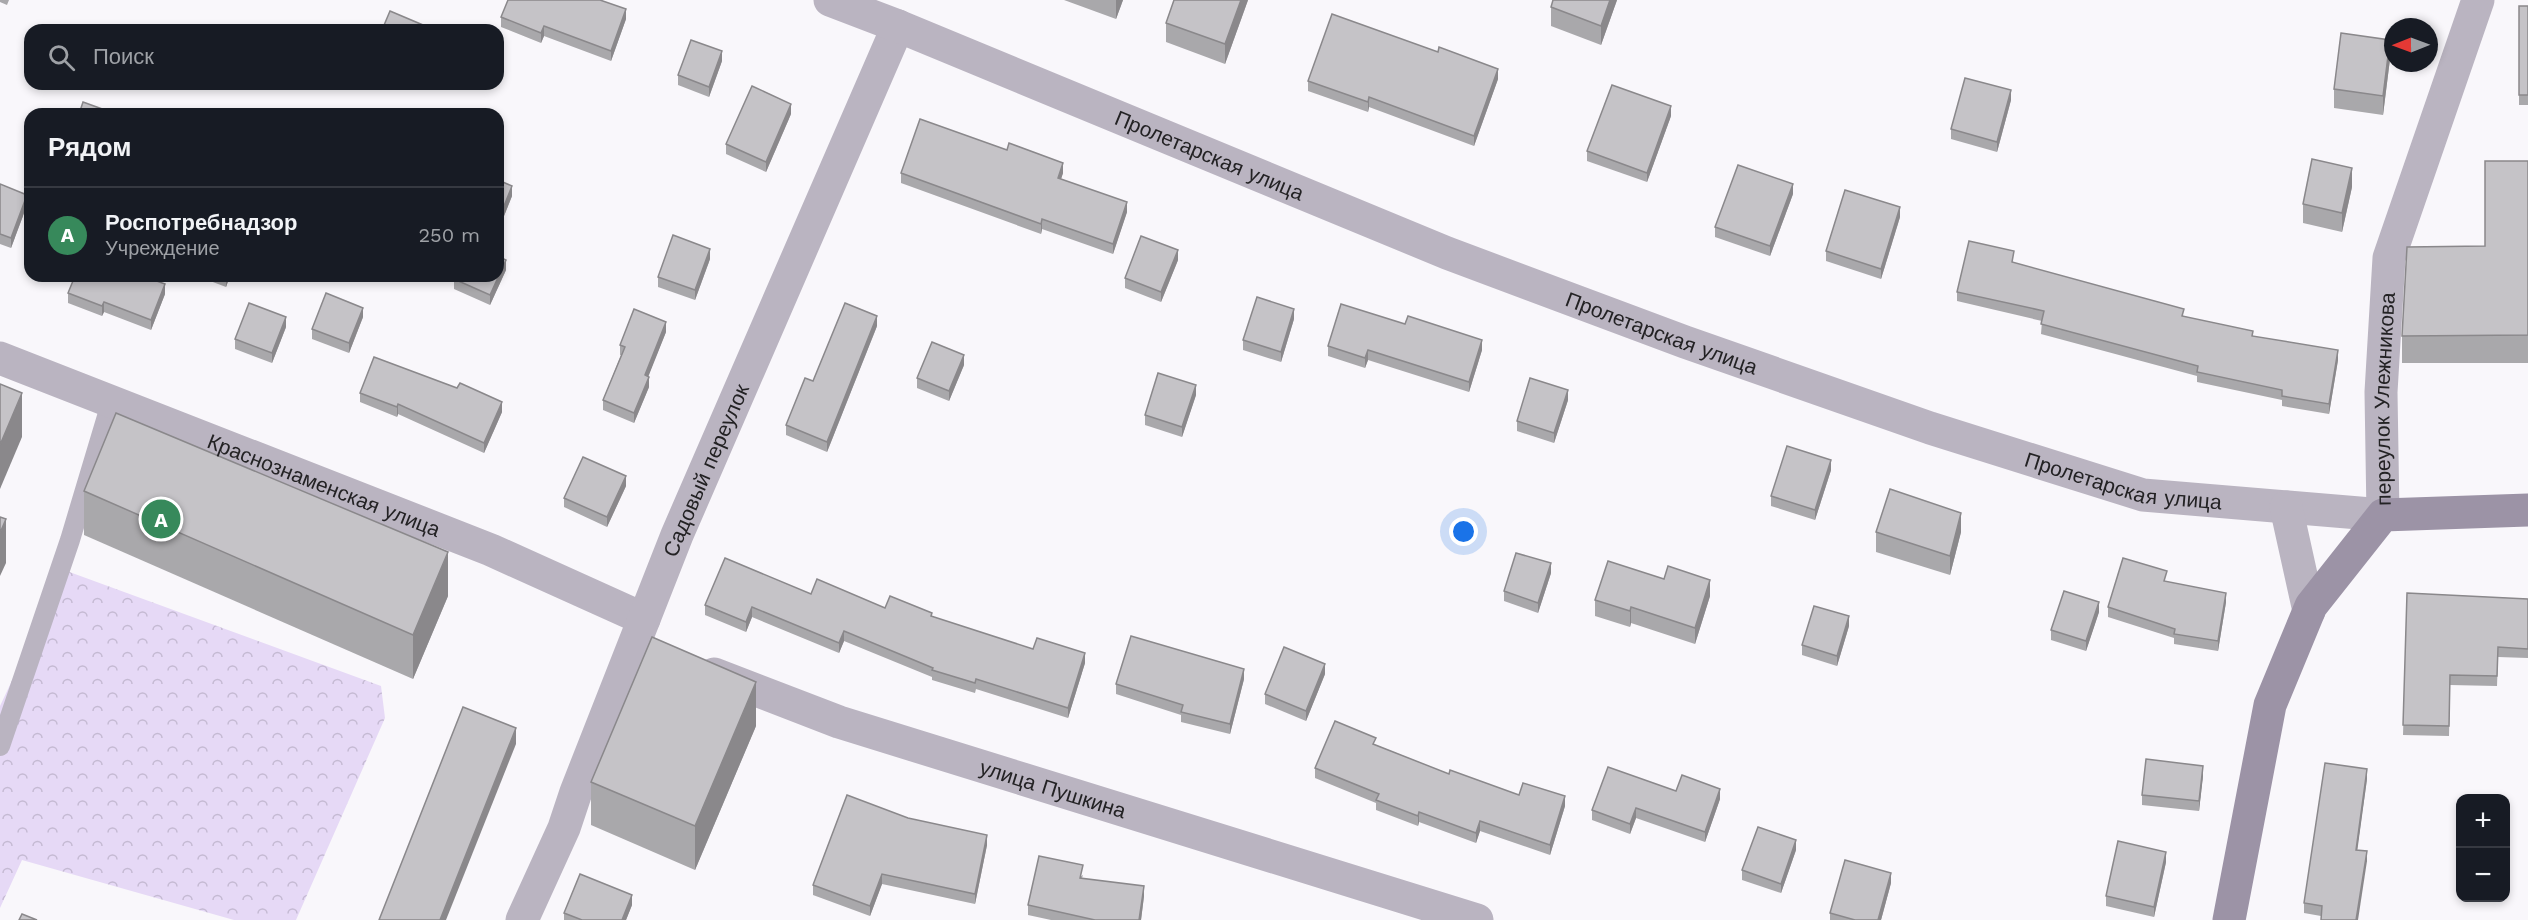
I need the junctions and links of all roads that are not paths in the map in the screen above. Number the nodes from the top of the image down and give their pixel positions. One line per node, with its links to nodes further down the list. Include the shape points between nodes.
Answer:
1 (830, 0): 3 (street, Пролетарская улица)
2 (2478, 0): 8 (street, переулок Улежникова, via 2389,258 2381,392)
3 (898, 26): 6 (street, Пролетарская улица, via 1447,253 1930,428 2143,495); 10 (street, Садовый переулок, via 677,535)
4 (0, 358): 5 (street, Краснознаменская улица)
5 (111, 404): 10 (street, Краснознаменская улица, via 491,550); 12 (lane)
6 (2286, 507): 8 (street, Пролетарская улица); 9 (street)
7 (2528, 510): 8 (main road, Пролетарская улица)
8 (2384, 515): 9 (main road, переулок Улежникова)
9 (2309, 611): 15 (main road, переулок Улежникова, via 2270,705)
10 (645, 638): 13 (street, Садовый переулок)
11 (690, 665): 14 (street, улица Пушкина, via 839,722)
12 (0, 746)
13 (522, 920)
14 (1477, 920)
15 (2229, 920)

